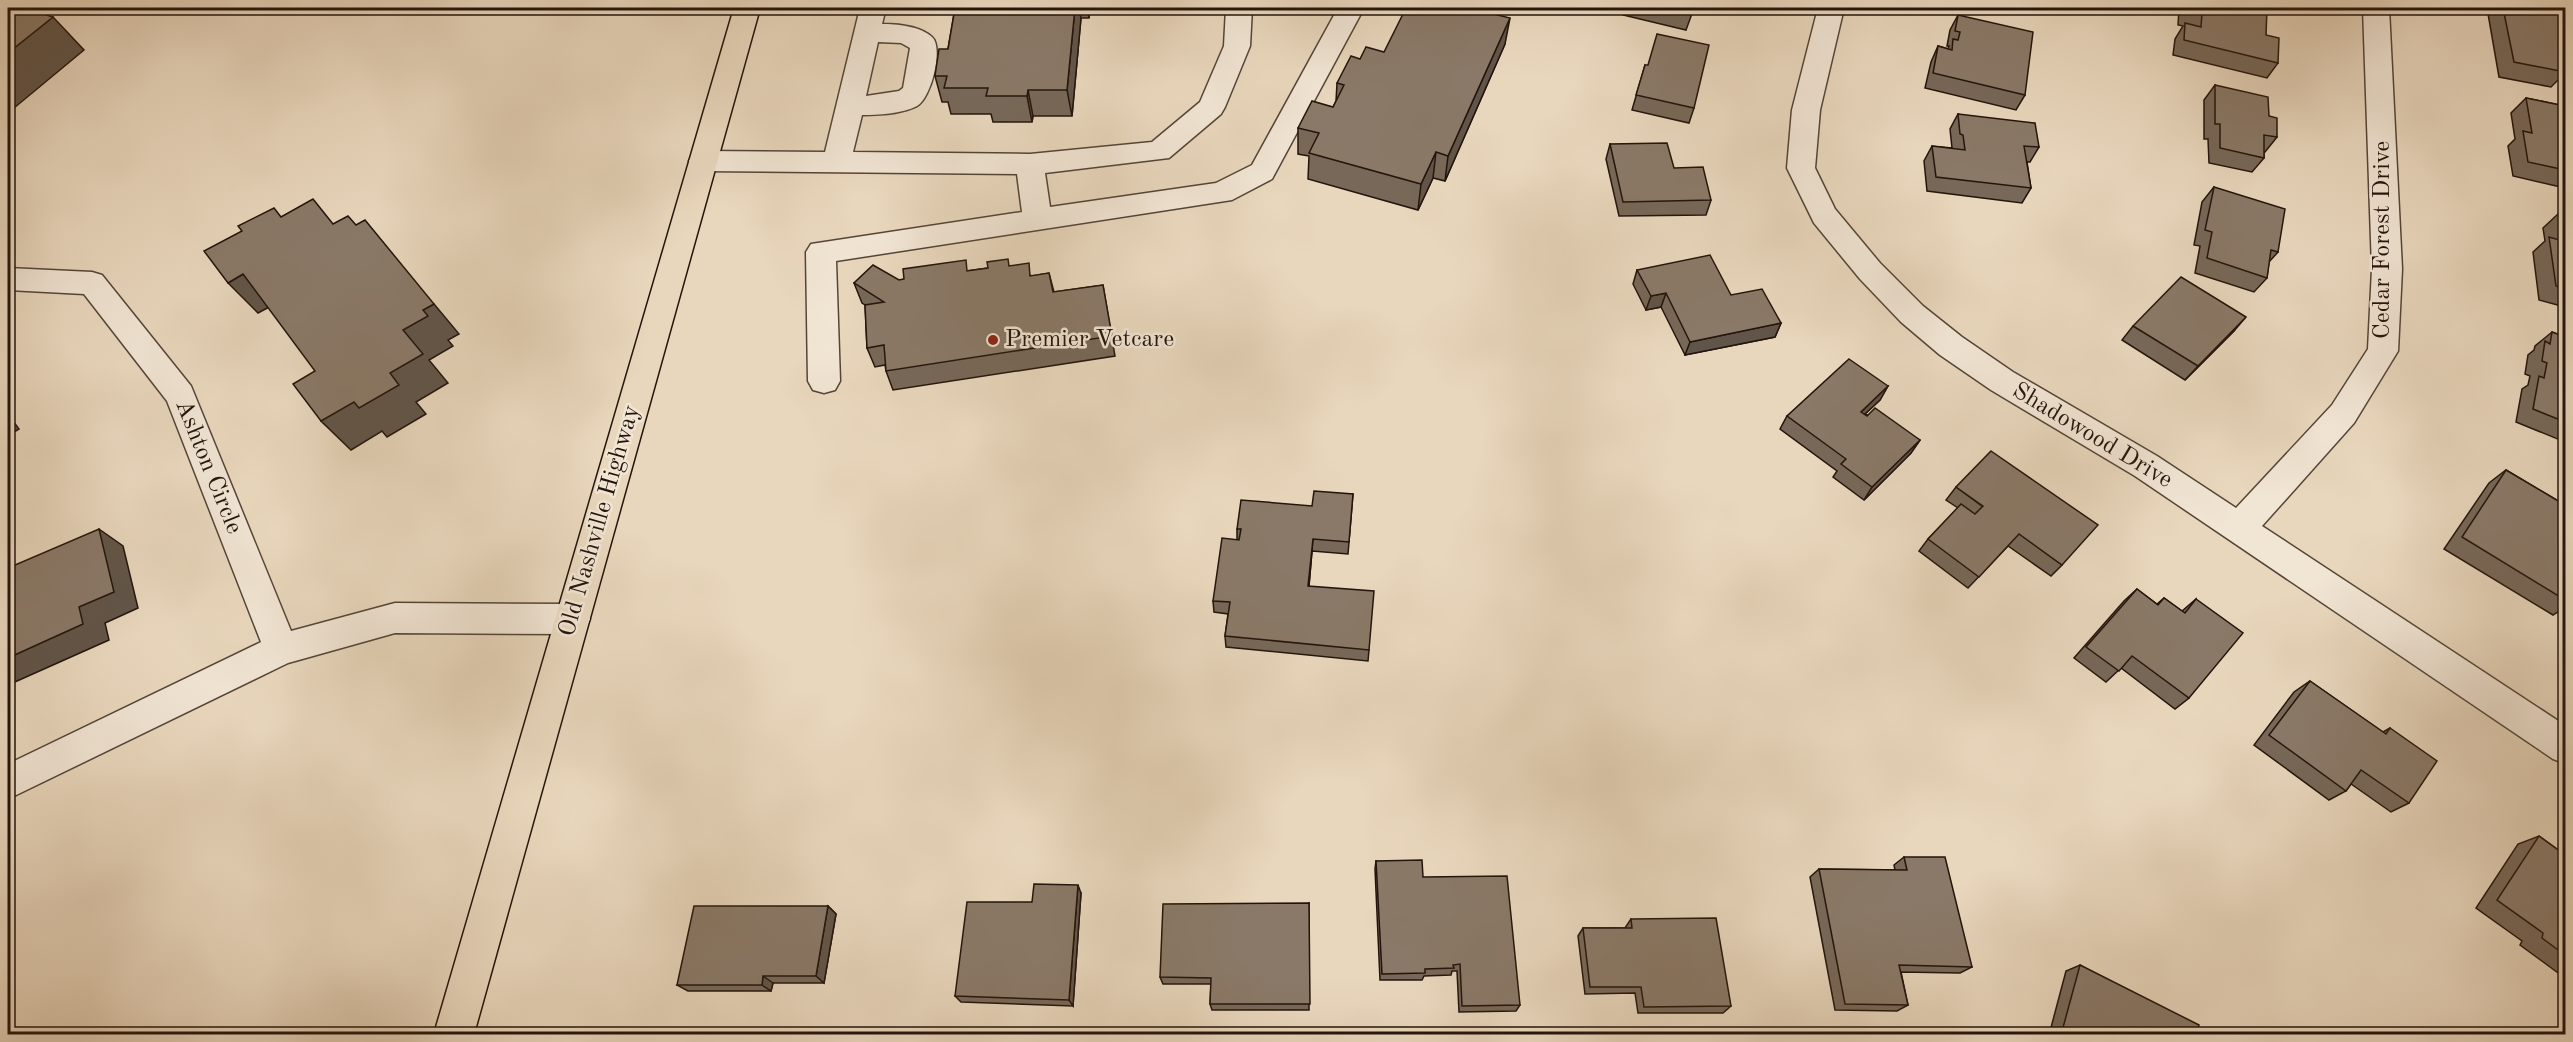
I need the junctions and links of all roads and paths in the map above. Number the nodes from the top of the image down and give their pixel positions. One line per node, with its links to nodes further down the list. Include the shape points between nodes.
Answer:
1 (747, 8): 9 (main road, Old Nashville Highway)
2 (873, 8): 7 (street)
3 (1239, 8): 11 (street, via 1237,46 1211,107 1159,151)
4 (1351, 8): 12 (street, via 1262,172 1222,193)
5 (1831, 8): 15 (street, Shadowood Drive, via 1806,110 1801,168 1824,215 1870,271 1912,314 1951,346)
6 (2376, 8): 15 (street, Cedar Forest Drive, via 2387,269 2383,351 2343,414)
7 (867, 33): 8 (street); 8 (street, via 900,33 923,44 916,90 908,99 895,103)
8 (850, 106): 10 (street)
9 (703, 161): 10 (street); 16 (main road, Old Nashville Highway)
10 (837, 162): 11 (street)
11 (1030, 164): 12 (street)
12 (1038, 220): 14 (street, via 821,252)
13 (8, 279): 17 (street, Ashton Circle, via 92,284 180,395)
14 (824, 381)
15 (2239, 528): 18 (street, Shadowood Drive)
16 (573, 619): 17 (street, via 395,618); 20 (main road, Old Nashville Highway)
17 (281, 649): 19 (street)
18 (2565, 747)
19 (8, 782)
20 (454, 1035)

